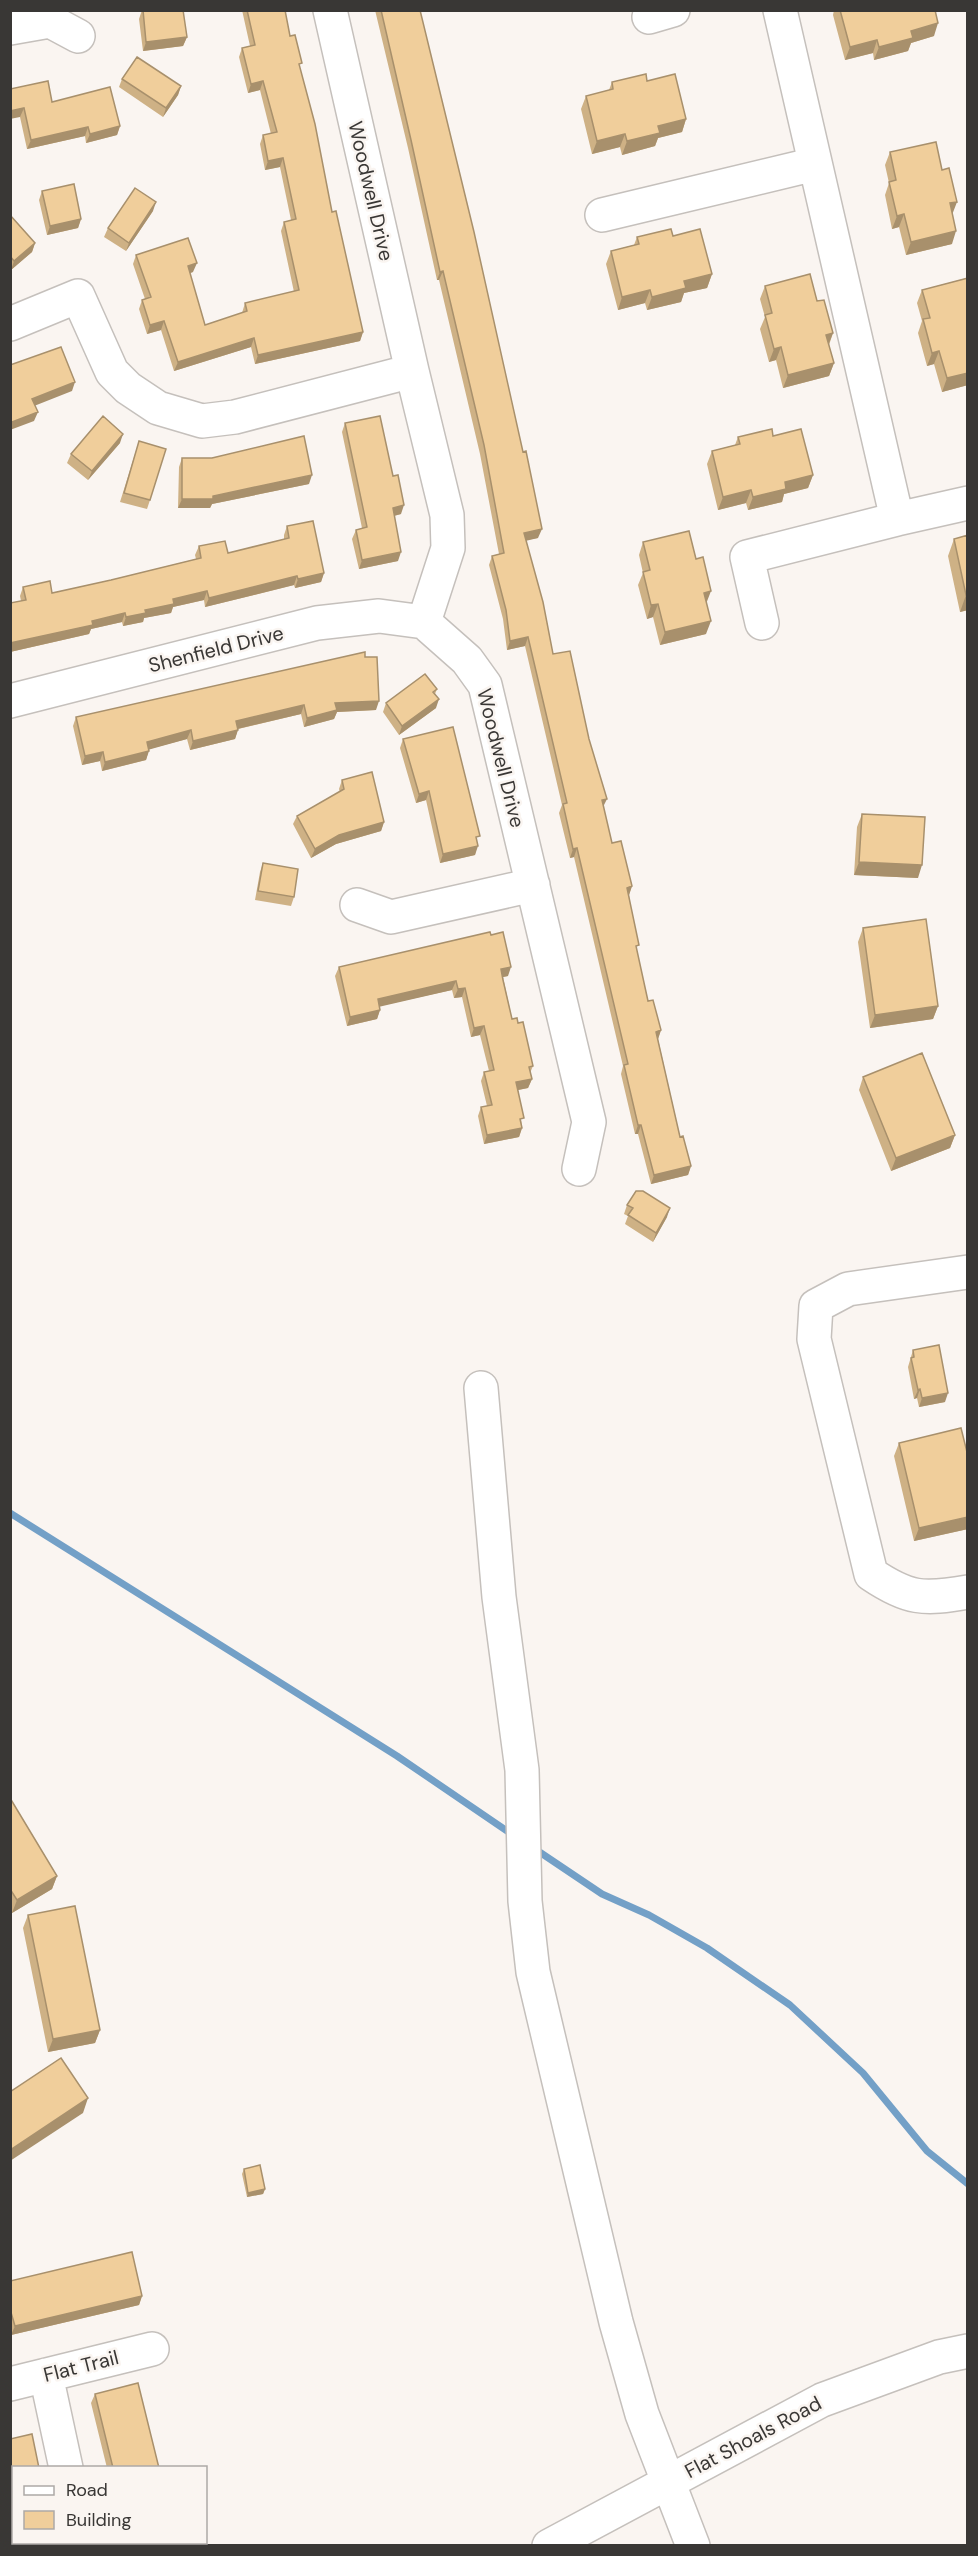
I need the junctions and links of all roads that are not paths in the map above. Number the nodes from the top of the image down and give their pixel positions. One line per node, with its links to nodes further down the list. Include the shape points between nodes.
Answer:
1 (330, 10): 8 (street, Woodwell Drive)
2 (780, 10): 5 (street)
3 (10, 28): 4 (street, via 50,21)
4 (78, 36)
5 (815, 164): 6 (street); 10 (street)
6 (602, 215)
7 (10, 324): 8 (street, via 78,296 112,372 158,408 202,421 235,417)
8 (412, 371): 11 (street, Woodwell Drive, via 447,515 448,548)
9 (968, 503): 10 (street)
10 (897, 519): 12 (street, via 747,557)
11 (424, 622): 13 (street, Shenfield Drive, via 379,616 317,623); 14 (street, Woodwell Drive, via 467,660 485,685)
12 (762, 623)
13 (10, 701)
14 (533, 885): 15 (street, via 391,917); 16 (street, Woodwell Drive, via 589,1122)
15 (357, 905)
16 (579, 1169)
17 (968, 1272): 19 (street, via 848,1289 816,1306 814,1339 871,1574 898,1592 936,1598)
18 (481, 1388): 25 (street, via 499,1596 522,1770 525,1902 533,1972 616,2322 642,2414)
19 (968, 1592)
20 (152, 2349): 22 (street, Flat Trail)
21 (968, 2351): 25 (street, Flat Shoals Road, via 939,2357 822,2400)
22 (46, 2375): 23 (street, Flat Trail); 24 (street)
23 (10, 2384)
24 (66, 2466)
25 (670, 2480): 26 (street, Flat Shoals Road); 27 (street)
26 (549, 2546)
27 (693, 2546)

